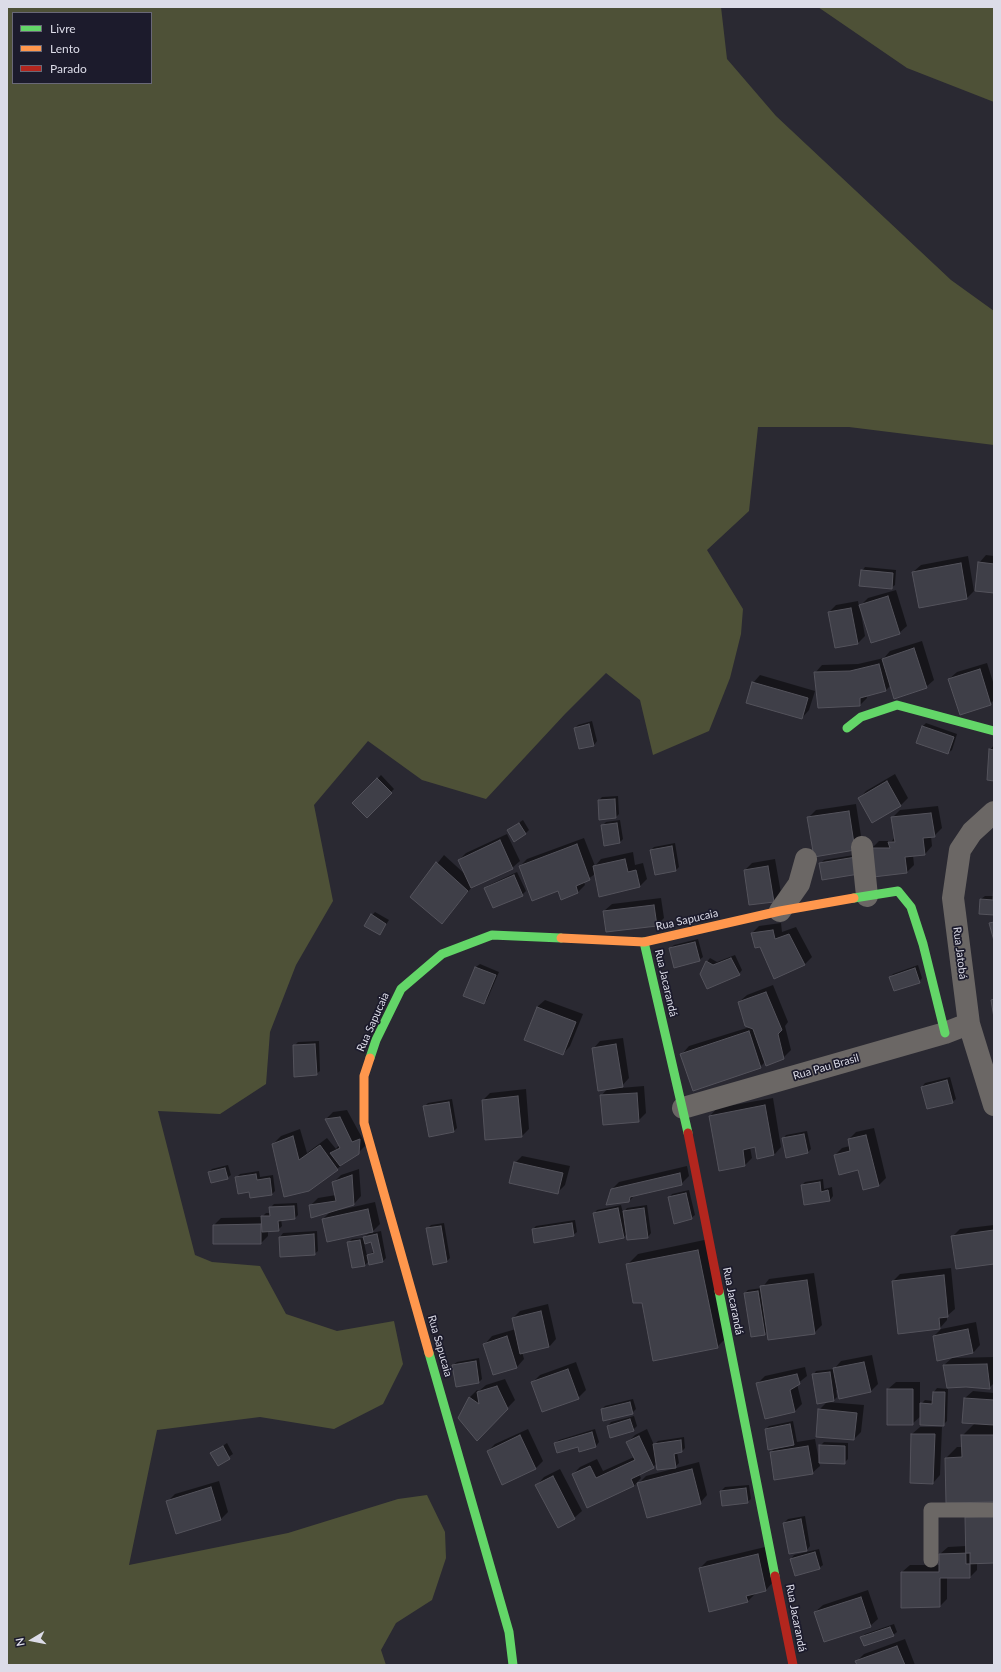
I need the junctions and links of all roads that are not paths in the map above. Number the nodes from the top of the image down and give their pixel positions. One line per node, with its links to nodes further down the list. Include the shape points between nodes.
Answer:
1 (847, 728): 2 (street, via 861,717 897,705)
2 (994, 731)
3 (994, 812): 9 (street, Rua Jatobá, via 972,832 960,850 953,898)
4 (862, 847): 6 (street)
5 (806, 859): 7 (street, via 799,884)
6 (867, 896): 7 (street, Rua Sapucaia); 10 (street, Rua Sapucaia, via 898,891 911,908 923,944)
7 (780, 911): 8 (street, Rua Sapucaia)
8 (644, 942): 12 (street, Rua Jacarandá); 15 (street, Rua Sapucaia, via 492,935 442,954 401,990 376,1040 364,1076 364,1123 508,1632)
9 (969, 1024): 10 (street, Rua Pau Brasil); 11 (street, Rua Jatobá)
10 (945, 1033): 12 (street, Rua Pau Brasil)
11 (994, 1105)
12 (683, 1108): 16 (street, Rua Jacarandá)
13 (994, 1510): 14 (lane, via 931,1510)
14 (931, 1560)
15 (513, 1665)
16 (793, 1665)

